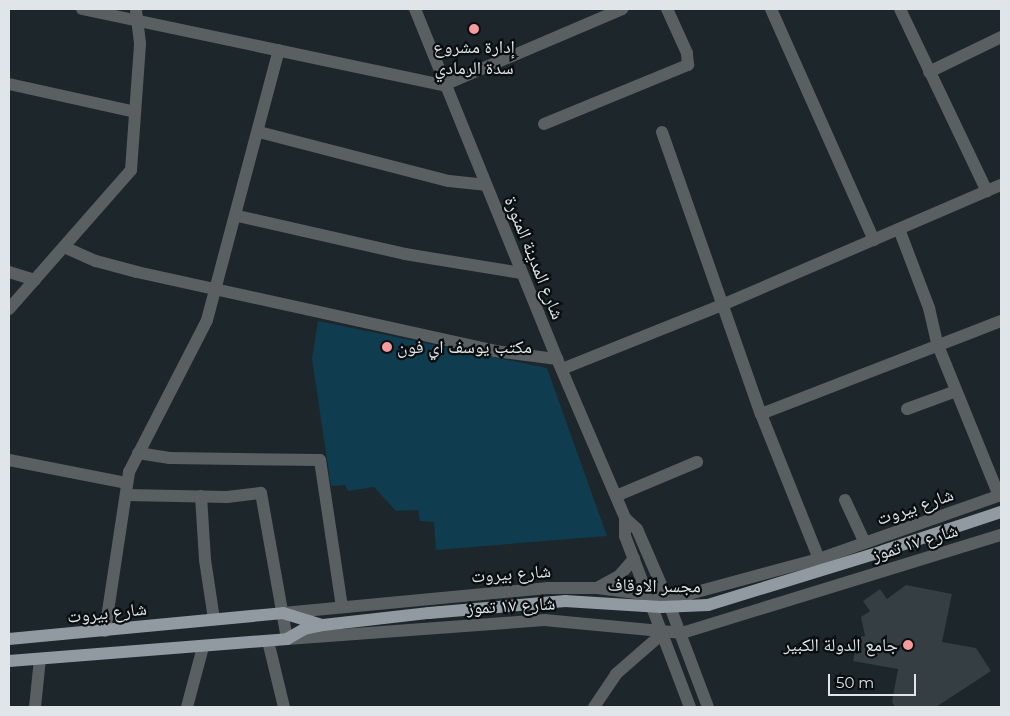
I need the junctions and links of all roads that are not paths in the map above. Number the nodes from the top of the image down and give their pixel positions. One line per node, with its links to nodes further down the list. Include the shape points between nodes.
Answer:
1 (82, 9): 7 (street)
2 (415, 9): 12 (street, شارع المدينة المنورة)
3 (622, 9): 12 (street)
4 (667, 9): 14 (street, via 687,53 688,65)
5 (771, 9): 22 (street)
6 (900, 9): 10 (street)
7 (138, 15): 9 (street); 13 (street)
8 (1001, 37): 10 (street)
9 (279, 50): 12 (street); 15 (street)
10 (929, 72): 19 (street)
11 (9, 84): 13 (street)
12 (444, 85): 17 (street, شارع المدينة المنورة)
13 (135, 112): 23 (street, via 131,170)
14 (544, 124)
15 (259, 132): 17 (street, via 449,181); 20 (street)
16 (662, 132): 28 (street)
17 (485, 185): 25 (street, شارع المدينة المنورة)
18 (1001, 185): 19 (street)
19 (987, 191): 21 (street)
20 (238, 216): 25 (street, via 405,254); 27 (street)
21 (900, 229): 22 (street); 31 (street, via 929,308)
22 (874, 240): 28 (street)
23 (64, 247): 26 (street); 27 (street, via 96,261)
24 (9, 272): 26 (street)
25 (521, 273): 32 (street, شارع المدينة المنورة)
26 (36, 280): 29 (street)
27 (218, 290): 32 (street); 36 (street, via 182,373)
28 (722, 305): 32 (street); 35 (street)
29 (9, 309)
30 (1001, 321): 31 (street)
31 (937, 343): 33 (street); 35 (street)
32 (559, 364): 41 (street, شارع المدينة المنورة)
33 (956, 391): 34 (street); 42 (street)
34 (908, 408)
35 (761, 414): 49 (street)
36 (138, 453): 39 (street); 53 (street, via 170,458 320,460)
37 (9, 460): 39 (street)
38 (697, 462): 41 (street)
39 (126, 489): 40 (street); 57 (street)
40 (201, 496): 54 (street, via 261,493); 55 (street, via 205,560)
41 (616, 496): 45 (street, شارع المدينة المنورة)
42 (1000, 496): 47 (street, شارع بيروت)
43 (845, 500): 47 (street)
44 (1001, 512): 56 (main road, مجسر الاوقاف, bridge, via 708,605 661,607 565,601)
45 (625, 518): 48 (street, via 625,536); 52 (street, via 637,529)
46 (1001, 535): 59 (street, شارع ١٧ تموز)
47 (865, 543): 49 (street, شارع بيروت)
48 (634, 559): 50 (street, via 619,576); 51 (street)
49 (819, 559): 52 (street, شارع بيروت, via 699,592)
50 (597, 588): 51 (street, شارع بيروت); 53 (street, شارع بيروت, via 539,589)
51 (648, 595): 52 (street, شارع بيروت); 58 (street)
52 (666, 596): 59 (street)
53 (342, 607): 54 (street, شارع بيروت)
54 (283, 613): 55 (main road, شارع بيروت); 56 (main road, مجسر الاوقاف); 61 (street)
55 (214, 619): 57 (main road, شارع بيروت)
56 (323, 624): 61 (main road, مجسر الاوقاف)
57 (105, 631): 60 (main road, شارع بيروت)
58 (663, 633): 59 (street, شارع ١٧ تموز); 61 (street, شارع ١٧ تموز, via 544,620); 69 (street, via 616,674); 70 (street)
59 (682, 633): 71 (street)
60 (9, 639)
61 (287, 639): 62 (main road, شارع ١٧ تموز)
62 (268, 641): 63 (main road, شارع ١٧ تموز); 68 (street)
63 (203, 648): 64 (main road, شارع ١٧ تموز); 67 (street)
64 (40, 659): 65 (main road, شارع ١٧ تموز); 66 (street)
65 (9, 661)
66 (35, 707)
67 (187, 707)
68 (284, 707)
69 (594, 707)
70 (690, 707)
71 (708, 707)

